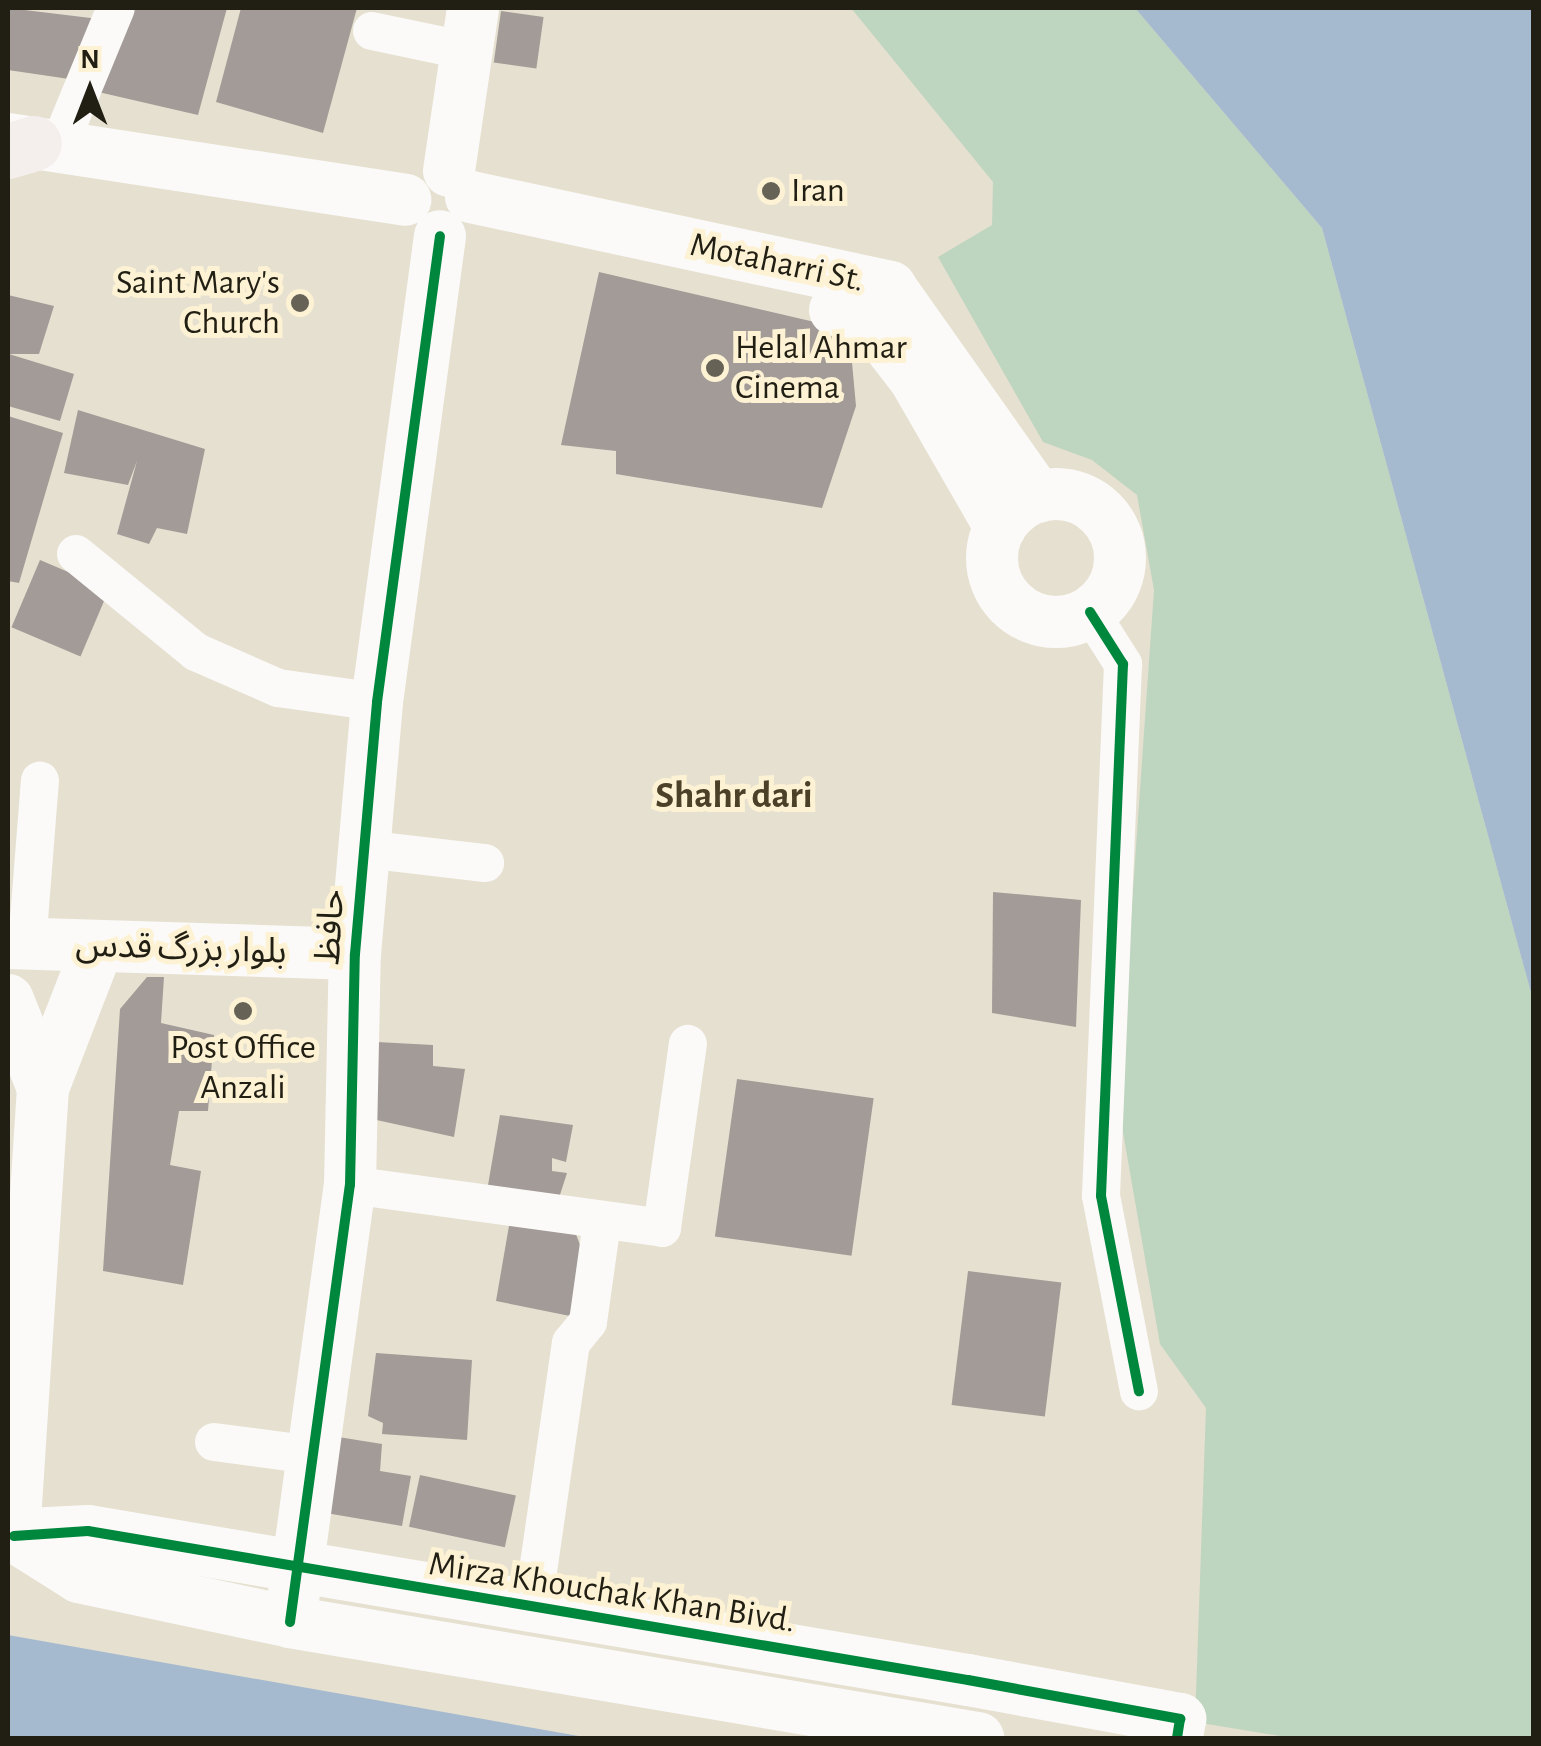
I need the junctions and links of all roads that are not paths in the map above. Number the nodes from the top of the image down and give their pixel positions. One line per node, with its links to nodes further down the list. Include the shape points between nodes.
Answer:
1 (116, 8): 4 (street)
2 (471, 29): 3 (street); 5 (street, حافظ)
3 (372, 31)
4 (27, 145): 5 (street, Motaharri St.)
5 (446, 206): 6 (street, Motaharri St., via 866,317); 9 (street, حافظ)
6 (1019, 512): 8 (street, via 994,576 1012,604 1042,620); 8 (street, via 1086,501 1118,539 1112,588)
7 (76, 554): 9 (street, via 196,652 278,688)
8 (1090, 612): 21 (street, via 1123,664 1101,1196)
9 (377, 702): 11 (street, حافظ)
10 (40, 781): 13 (street)
11 (364, 849): 12 (street); 15 (street, حافظ)
12 (485, 863)
13 (17, 944): 14 (street, بلوار بزرگ قدس)
14 (98, 946): 15 (street, بلوار بزرگ قدس); 18 (street)
15 (355, 954): 19 (street, حافظ)
16 (8, 1000): 18 (street)
17 (688, 1044): 20 (street, via 662,1228)
18 (43, 1088): 24 (street)
19 (350, 1184): 20 (street); 23 (street, حافظ)
20 (602, 1222): 26 (street, via 588,1322 570,1343)
21 (1139, 1391)
22 (214, 1442): 23 (street)
23 (313, 1455): 25 (street, حافظ)
24 (11, 1536): 25 (street, Mirza Khouchak Khan Bivd., via 88,1532); 27 (street, via 79,1577)
25 (296, 1571): 26 (street, Mirza Khouchak Khan Bivd.); 27 (street, حافظ)
26 (533, 1606): 28 (street, Mirza Khouchak Khan Bivd.); 29 (street)
27 (290, 1622): 29 (street)
28 (762, 1646): 30 (street, Mirza Khouchak Khan Bivd.); 31 (street)
29 (526, 1661): 31 (street)
30 (968, 1680): 32 (street); 33 (street, Mirza Khouchak Khan Bivd., via 1180,1720)
31 (754, 1700): 32 (street)
32 (968, 1737)
33 (1177, 1738)

